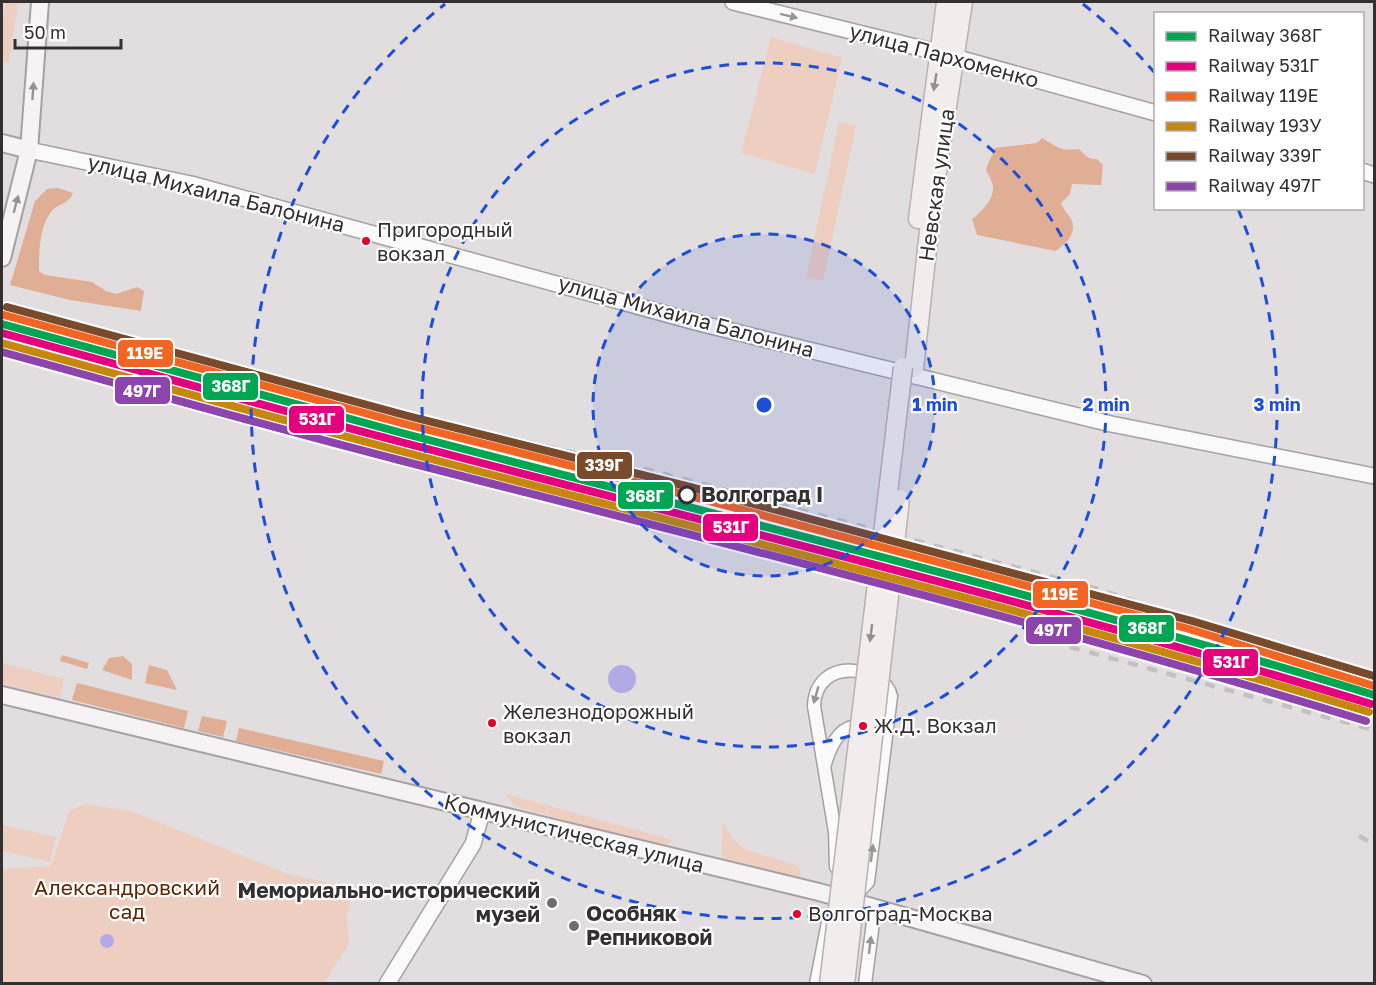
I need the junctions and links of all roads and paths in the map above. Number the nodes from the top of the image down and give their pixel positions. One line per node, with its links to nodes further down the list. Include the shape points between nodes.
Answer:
1 (40, 2): 8 (main road, one-way to 1)
2 (733, 2): 5 (street, улица Пархоменко, one-way to 5)
3 (946, 2): 5 (main road, Невская улица)
4 (963, 2): 5 (main road, Невская улица)
5 (947, 55): 6 (street, улица Пархоменко); 10 (main road, Невская улица, via 932,204)
6 (1154, 113)
7 (2, 143): 8 (main road, улица Михаила Балонина)
8 (29, 150): 9 (main road, one-way to 8); 11 (street, улица Михаила Балонина, via 191,184 699,323 1110,424)
9 (2, 258)
10 (908, 367): 21 (main road, one-way to 21, bridge); 22 (main road, bridge)
11 (1374, 476)
12 (2, 695): 15 (main road, Коммунистическая улица)
13 (885, 746): 14 (street, via 881,734 868,727 854,726 837,736); 14 (street, one-way to 14, via 889,687 866,674 843,670 831,673 814,698); 16 (street, one-way to 13)
14 (824, 768): 17 (street, via 836,832 836,883)
15 (482, 812): 17 (main road, Коммунистическая улица); 19 (street, via 473,844)
16 (868, 882): 17 (street, via 856,896); 18 (street)
17 (840, 898): 18 (main road, Коммунистическая улица); 20 (street)
18 (878, 908): 23 (street, one-way to 18); 24 (main road, Коммунистическая улица)
19 (387, 984)
20 (816, 984)
21 (829, 984)
22 (845, 984)
23 (865, 984)
24 (1143, 984)

